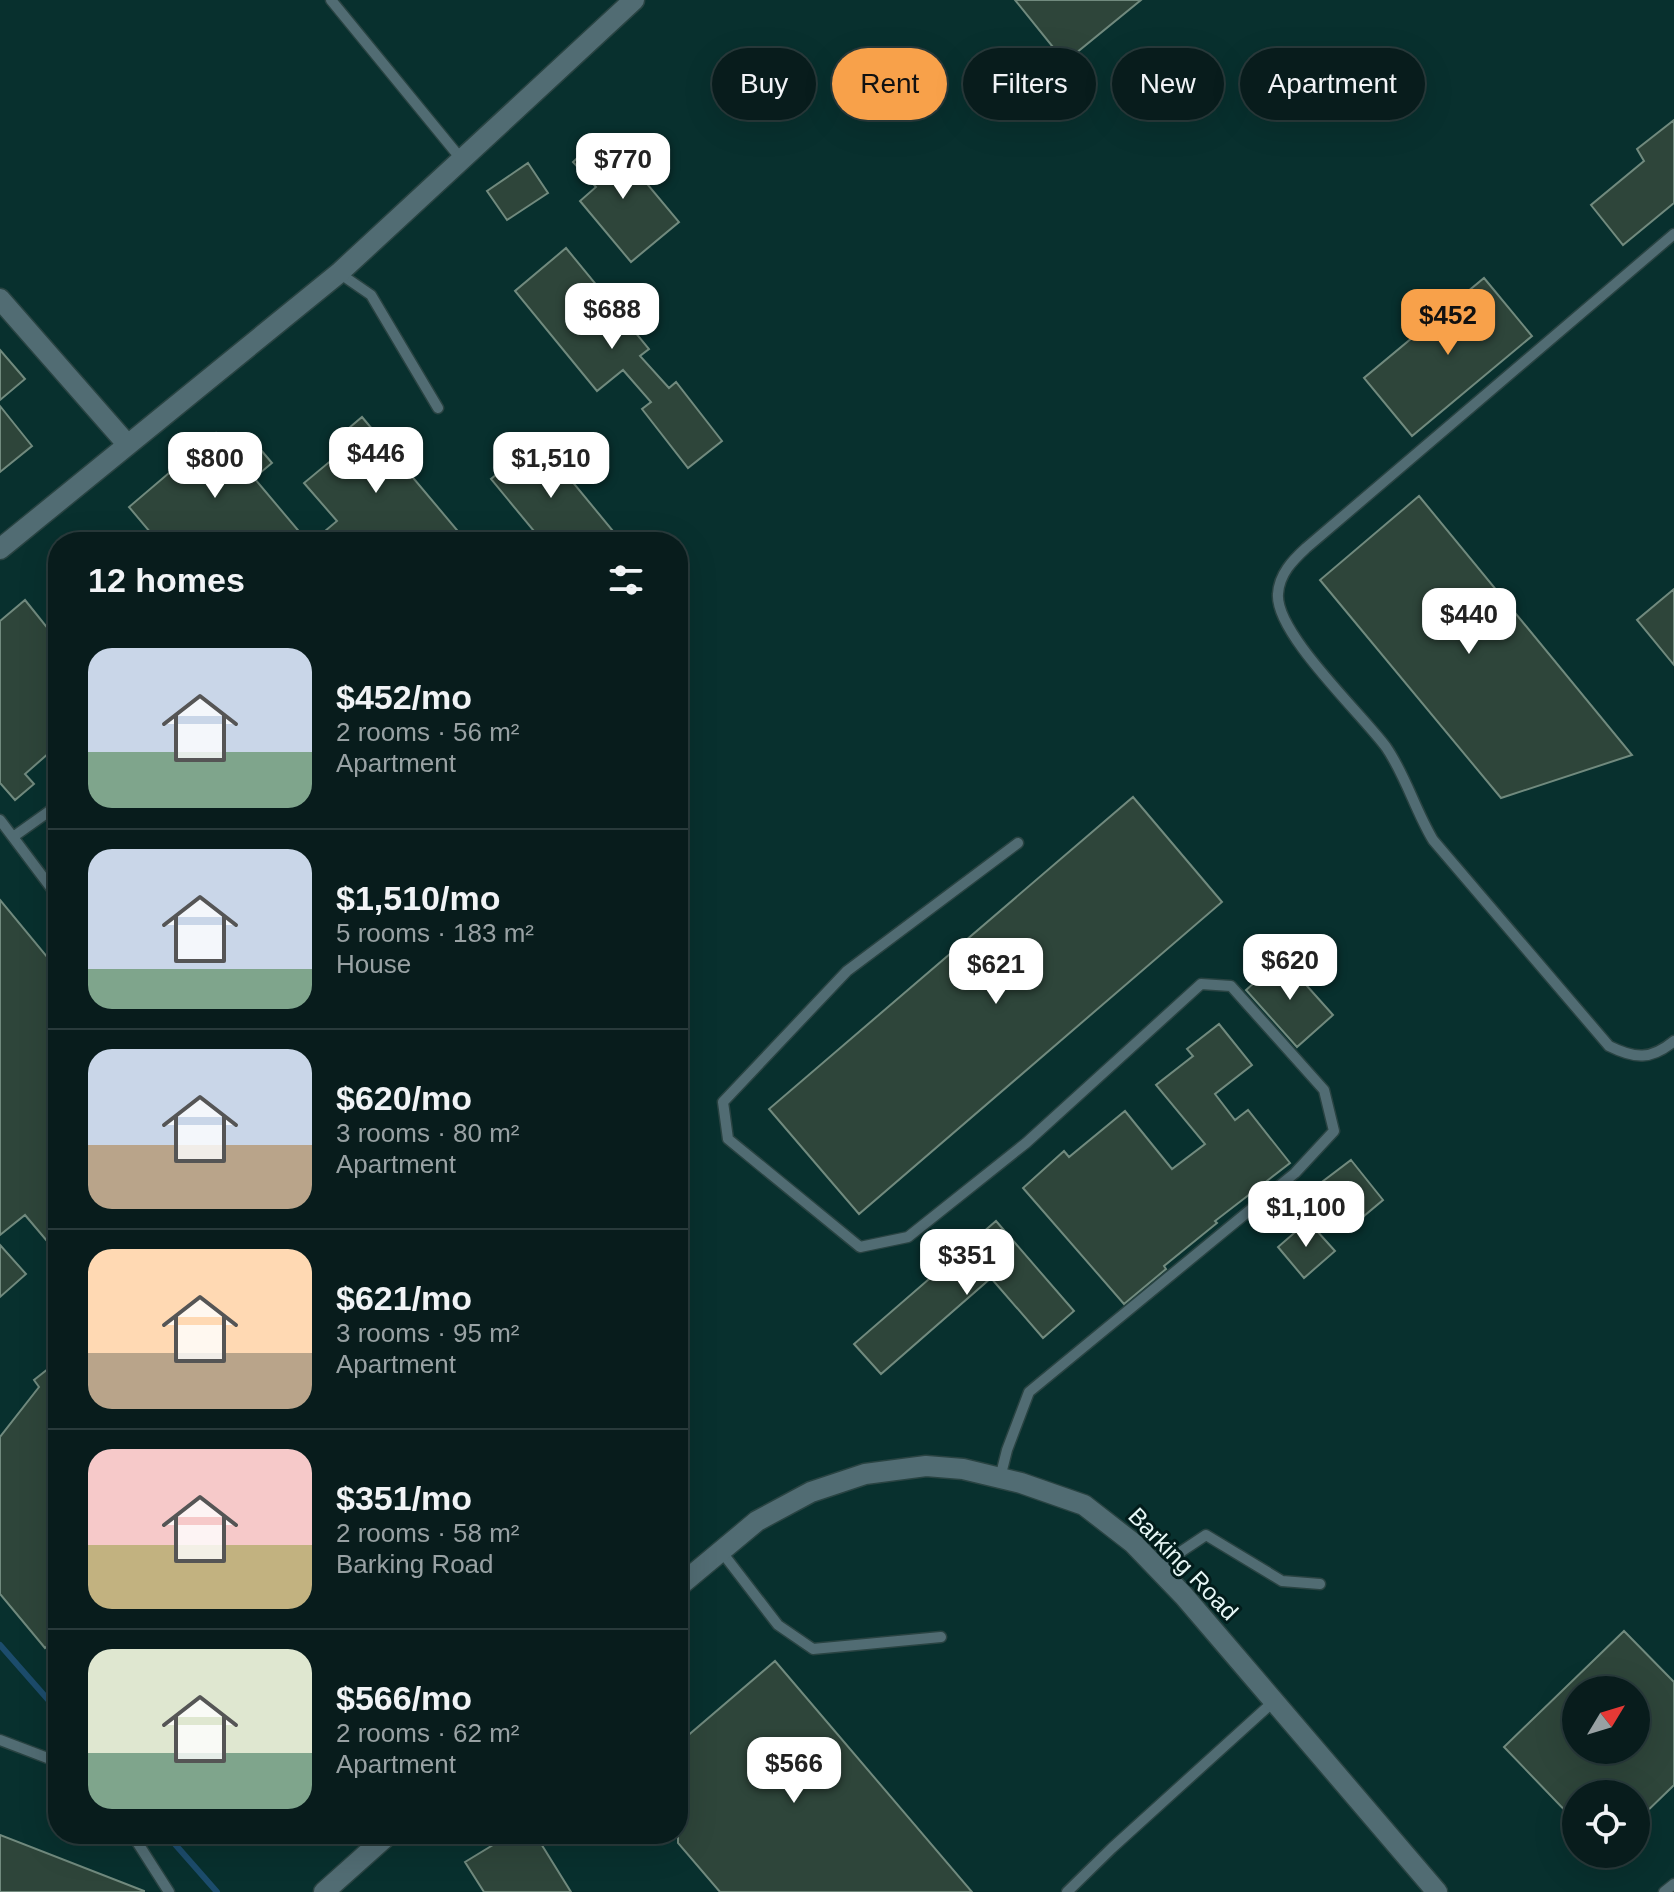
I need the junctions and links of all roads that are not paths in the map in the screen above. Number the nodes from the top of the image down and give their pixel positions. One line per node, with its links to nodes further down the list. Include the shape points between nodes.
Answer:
1 (331, 0): 3 (lane)
2 (634, 0): 3 (street)
3 (462, 160): 5 (street)
4 (1674, 234): 15 (lane, via 1306,548 1280,581 1277,596 1295,640 1397,764 1433,840 1609,1046 1649,1056)
5 (339, 273): 7 (lane, via 371,295); 8 (street)
6 (0, 299): 8 (street)
7 (438, 408)
8 (127, 444): 9 (street)
9 (0, 549)
10 (48, 812): 12 (lane)
11 (0, 820): 12 (lane)
12 (13, 837): 14 (lane)
13 (1018, 843): 16 (lane, via 847,971 723,1102 728,1139 860,1247 908,1237 1026,1143 1201,984 1231,986 1324,1090 1334,1131 1295,1173 1029,1392)
14 (48, 884)
15 (1674, 1041)
16 (1000, 1478): 17 (street, Barking Road, via 926,1466 865,1474 811,1492 757,1521); 18 (street, Barking Road, via 1084,1505)
17 (721, 1551): 19 (street, Barking Road); 21 (lane, via 778,1625 813,1649)
18 (1158, 1570): 20 (lane, via 1206,1535 1282,1581); 22 (street, Barking Road)
19 (688, 1579)
20 (1320, 1584)
21 (941, 1637)
22 (1273, 1702): 30 (lane); 31 (street, Barking Road)
23 (0, 1740): 24 (lane)
24 (48, 1758)
25 (138, 1844): 28 (lane)
26 (378, 1844): 29 (street)
27 (1674, 1884): 32 (lane)
28 (169, 1892)
29 (324, 1892)
30 (1067, 1892)
31 (1437, 1892)
32 (1664, 1892)

